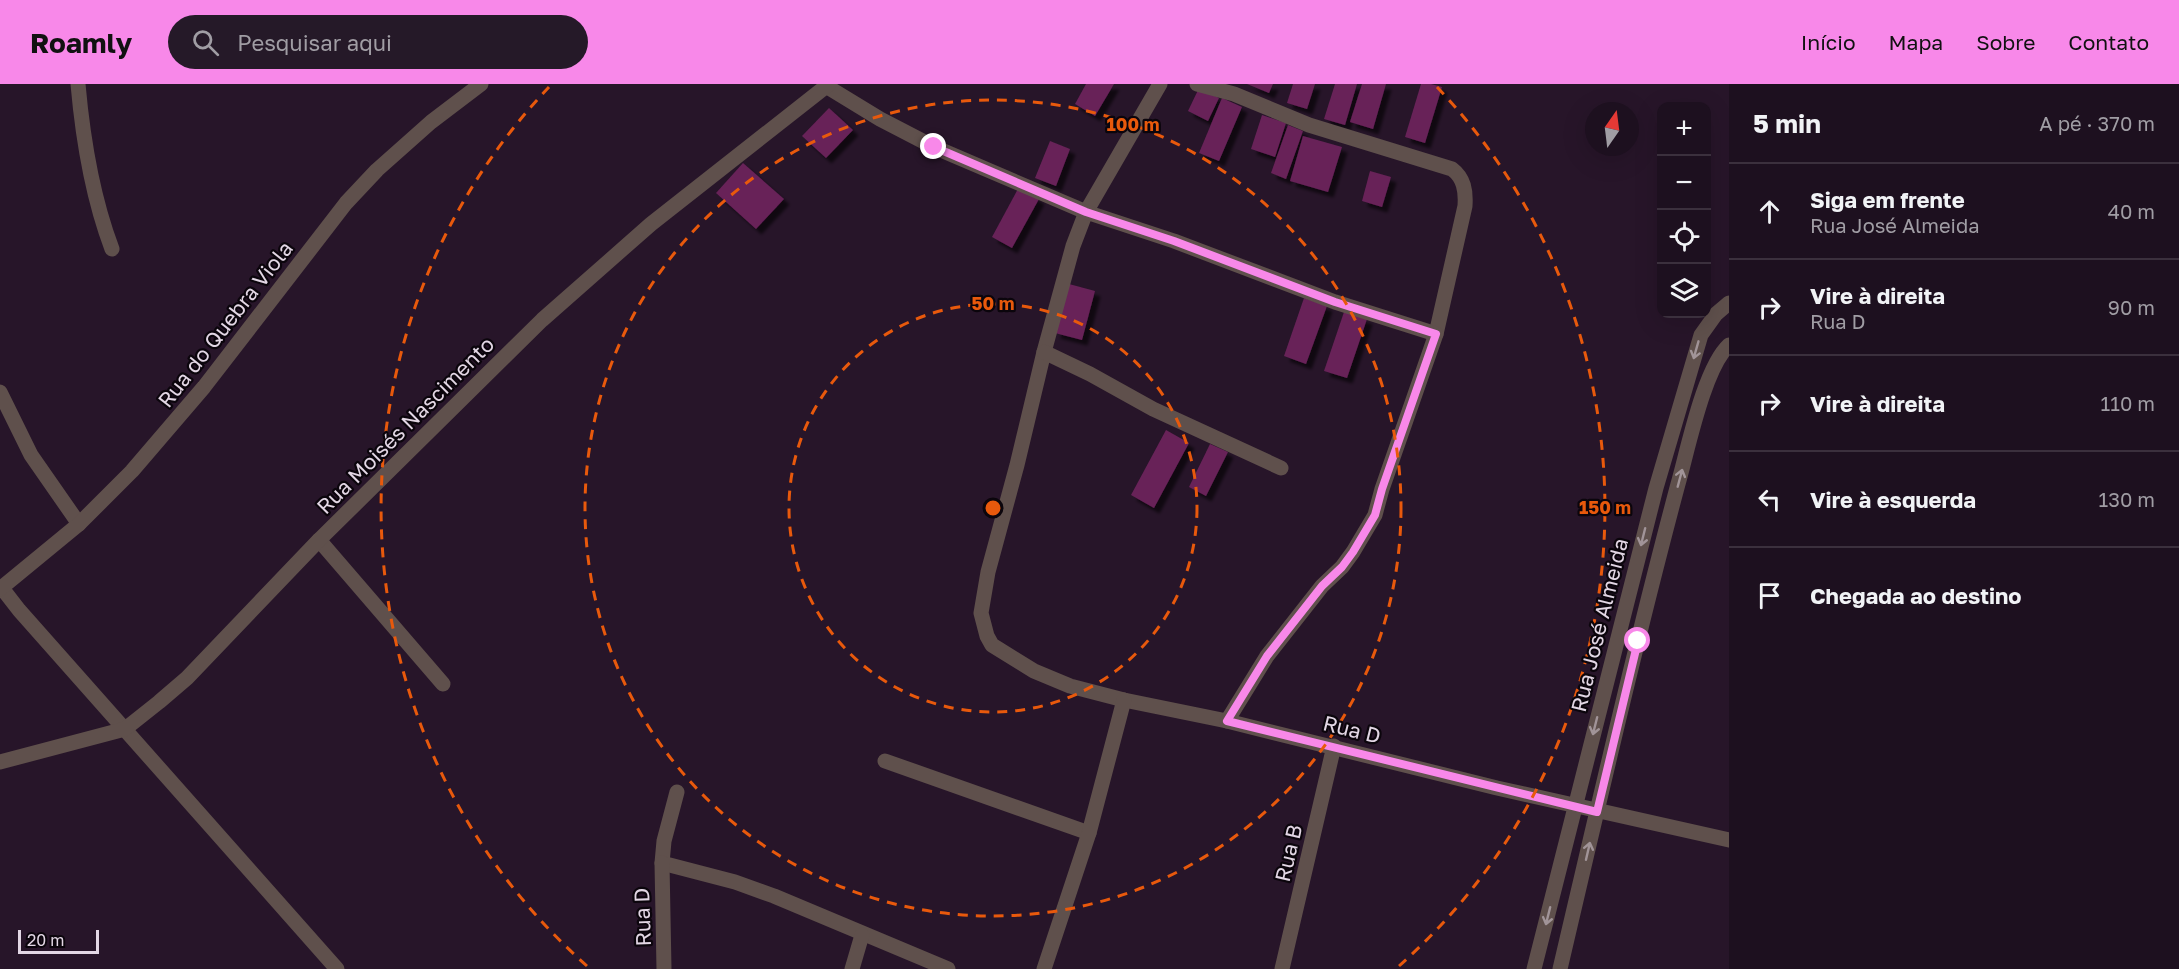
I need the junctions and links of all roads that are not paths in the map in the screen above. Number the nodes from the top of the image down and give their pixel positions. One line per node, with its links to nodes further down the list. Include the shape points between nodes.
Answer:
1 (78, 84): 7 (street, via 87,162 99,215)
2 (481, 84): 14 (street, Rua do Quebra Viola, via 431,122 346,203 170,429)
3 (1160, 84): 6 (street)
4 (1197, 84): 9 (street, via 1234,94 1310,125 1452,169 1459,175 1466,194 1465,206)
5 (827, 85): 6 (street, via 934,147); 15 (street, Rua Moisés Nascimento, via 651,224 542,320)
6 (1086, 212): 9 (street, via 1335,302); 11 (street)
7 (112, 249)
8 (1729, 303): 25 (street, Rua José Almeida, one-way to 25, via 1701,335 1656,488)
9 (1436, 334): 19 (street, via 1365,535 1267,656)
10 (1729, 345): 26 (street, Rua José Almeida, one-way to 10, via 1660,553 1702,401 1712,369)
11 (1044, 351): 13 (street, via 1153,409); 18 (street, Rua D, via 988,572 982,601 983,626 992,645 1034,671 1070,686)
12 (0, 392): 14 (street, via 31,455)
13 (1281, 468)
14 (79, 524): 16 (street, Rua do Quebra Viola)
15 (319, 540): 17 (street); 20 (street, Rua Moisés Nascimento, via 187,678)
16 (1, 588): 20 (street)
17 (443, 684)
18 (1124, 700): 19 (street, Rua D); 27 (street)
19 (1227, 721): 21 (street, Rua D)
20 (125, 729): 23 (street, Rua Moisés Nascimento); 31 (street)
21 (1334, 746): 25 (street, Rua D); 36 (street, Rua B)
22 (885, 761): 27 (street)
23 (0, 762)
24 (677, 792): 29 (street, Rua D)
25 (1575, 805): 26 (street, Rua D); 37 (street, Rua José Almeida, one-way to 37)
26 (1597, 812): 28 (street, Rua D); 38 (street, Rua José Almeida, one-way to 26)
27 (1089, 833): 35 (street)
28 (1729, 840)
29 (662, 863): 30 (street, via 735,882); 32 (street, Rua D)
30 (862, 934): 33 (street); 34 (street)
31 (337, 969)
32 (664, 969)
33 (852, 969)
34 (948, 969)
35 (1044, 969)
36 (1282, 969)
37 (1534, 969)
38 (1560, 969)

